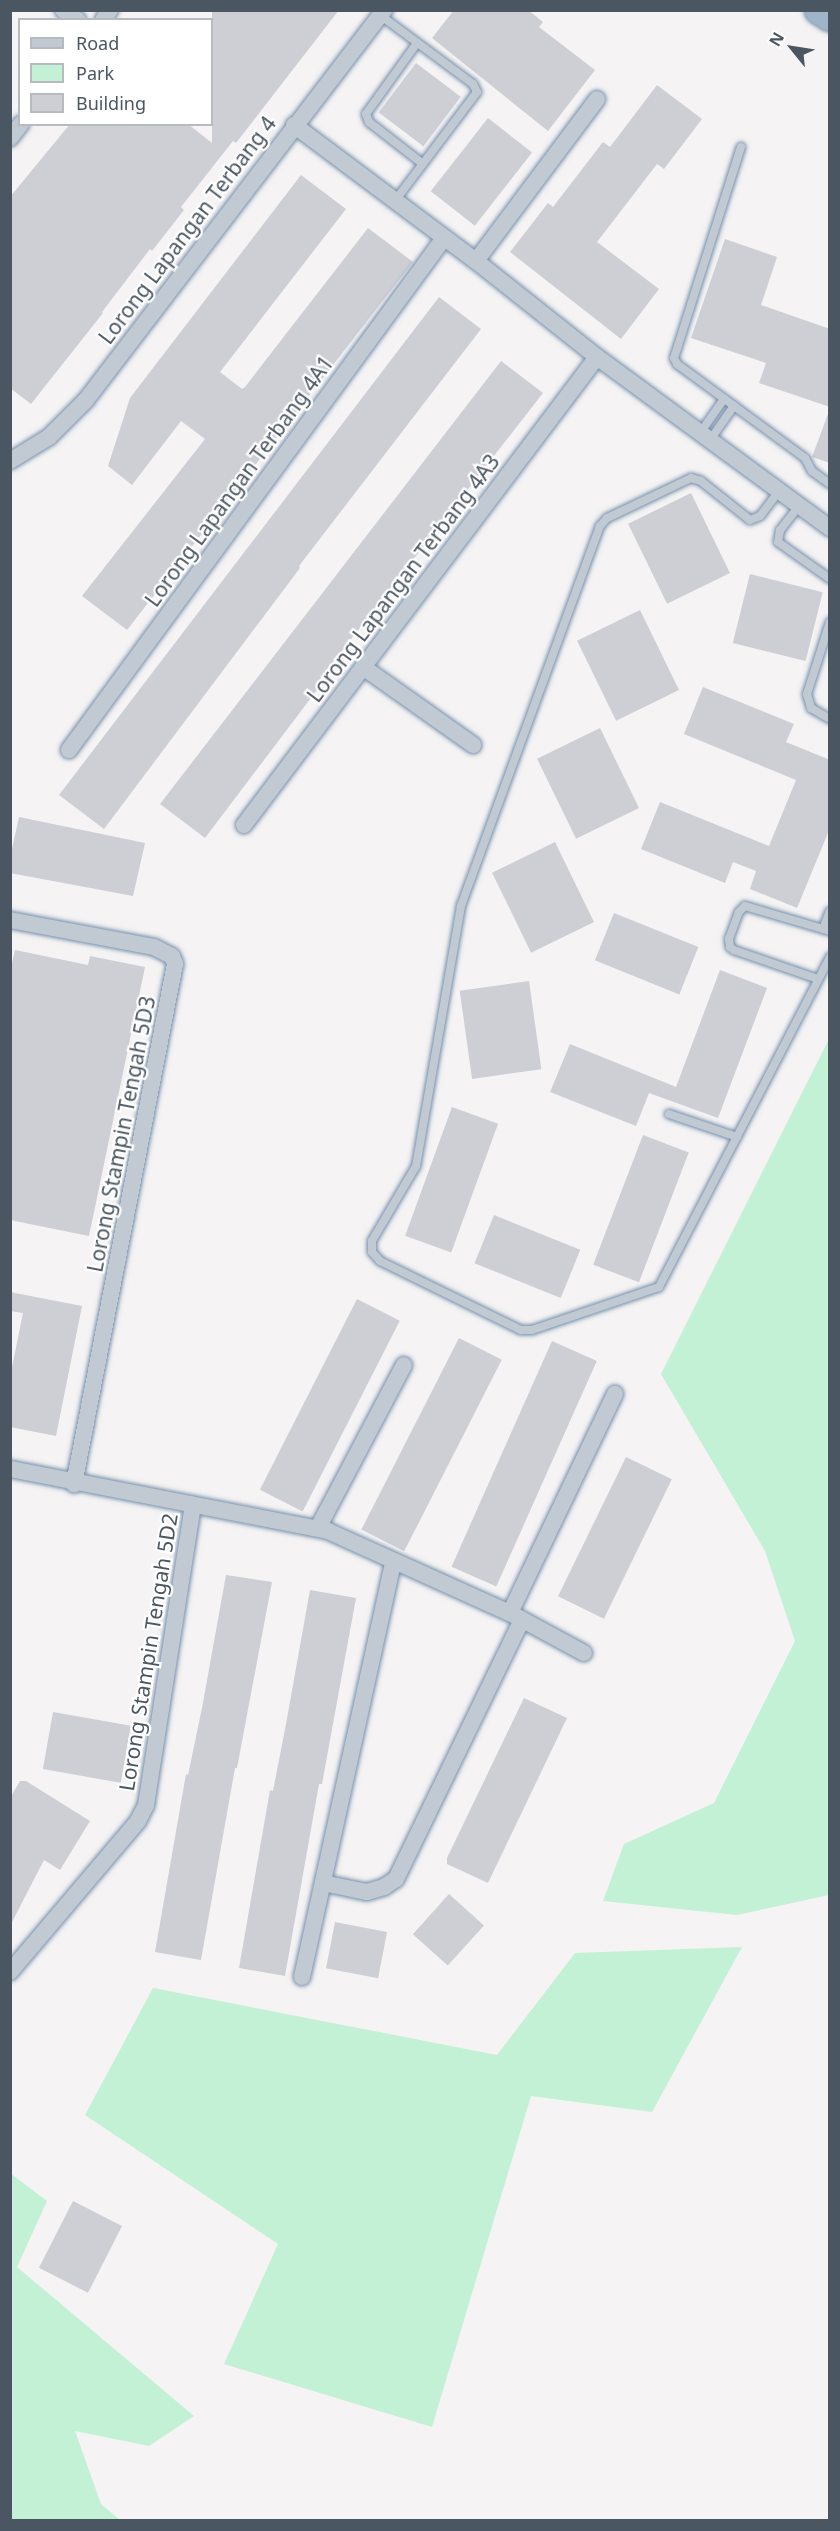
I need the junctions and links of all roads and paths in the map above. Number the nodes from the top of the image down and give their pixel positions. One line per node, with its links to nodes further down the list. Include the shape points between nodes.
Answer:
1 (819, 10): 3 (highway)
2 (382, 13): 4 (lane); 6 (street, Lorong Lapangan Terbang 4)
3 (830, 16)
4 (417, 43): 10 (lane, via 366,114 369,122); 10 (lane, via 473,84 477,92)
5 (597, 99): 13 (street)
6 (294, 125): 11 (street); 18 (street, Lorong Lapangan Terbang 4, via 86,400 49,437)
7 (19, 126): 8 (street)
8 (10, 138)
9 (741, 147): 15 (lane, via 674,354 677,364)
10 (423, 164): 11 (lane)
11 (395, 201): 12 (street)
12 (444, 238): 13 (street); 28 (street, Lorong Lapangan Terbang 4A1)
13 (476, 261): 14 (street)
14 (597, 357): 17 (street); 25 (street, Lorong Lapangan Terbang 4A3)
15 (724, 399): 16 (lane); 17 (lane)
16 (734, 406): 17 (lane); 19 (lane, via 805,458 812,471)
17 (705, 436): 20 (street)
18 (10, 461)
19 (830, 484)
20 (779, 491): 21 (street); 36 (lane, via 760,516 750,520 701,481 691,478 607,518 600,526 461,906 416,1166 372,1241 372,1252 381,1261 512,1328 532,1330 662,1284)
21 (799, 506): 22 (street); 23 (lane, via 780,530 778,542)
22 (830, 528)
23 (830, 579)
24 (830, 622): 26 (lane, via 807,694 811,708)
25 (363, 667): 27 (street); 29 (street, Lorong Lapangan Terbang 4A3)
26 (830, 719)
27 (473, 745)
28 (69, 750)
29 (244, 825)
30 (830, 911): 32 (lane)
31 (10, 920): 40 (street, Lorong Stampin Tengah 5D3, via 154,947 172,956 175,964)
32 (826, 930): 34 (lane, via 745,906 729,939 734,950)
33 (830, 957): 34 (lane)
34 (818, 979): 36 (lane)
35 (669, 1114): 36 (lane)
36 (737, 1137)
37 (404, 1365): 42 (street)
38 (615, 1394): 44 (street)
39 (10, 1469): 40 (street)
40 (75, 1484): 41 (street)
41 (194, 1505): 42 (street); 47 (street, Lorong Stampin Tengah 5D2, via 146,1805 138,1821)
42 (318, 1528): 43 (street)
43 (393, 1562): 44 (street); 46 (street)
44 (515, 1617): 45 (street); 46 (street, via 396,1879 367,1892)
45 (585, 1653)
46 (323, 1883): 48 (street)
47 (10, 1972)
48 (302, 1977)

